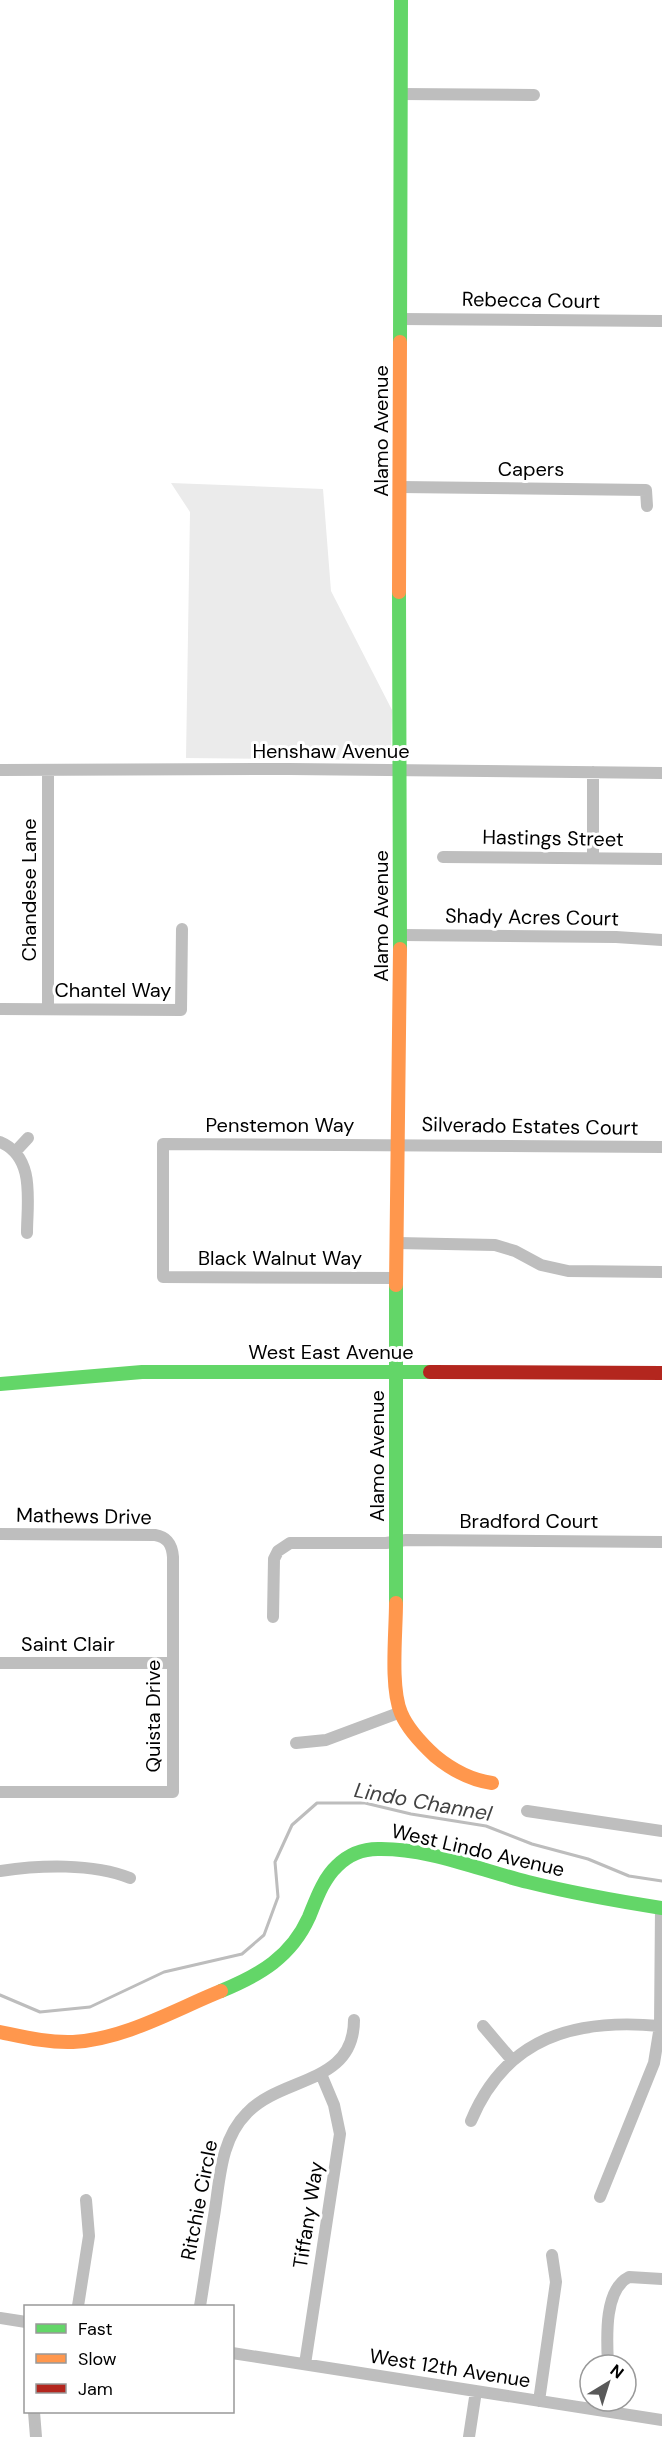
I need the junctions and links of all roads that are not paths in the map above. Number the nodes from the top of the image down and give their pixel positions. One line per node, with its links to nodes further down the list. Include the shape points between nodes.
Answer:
1 (401, 0): 2 (street, Alamo Avenue)
2 (400, 94): 3 (street); 4 (street, Alamo Avenue)
3 (534, 95)
4 (400, 319): 5 (street, Rebecca Court); 6 (street, Alamo Avenue)
5 (662, 321)
6 (400, 487): 7 (street, Capers, via 645,490); 10 (street, Alamo Avenue)
7 (647, 506)
8 (0, 770): 9 (street, Henshaw Avenue)
9 (48, 770): 10 (street, Henshaw Avenue); 20 (street, Chandese Lane)
10 (398, 771): 11 (street, Henshaw Avenue); 17 (street, Alamo Avenue)
11 (593, 772): 12 (street, Henshaw Avenue); 14 (street)
12 (662, 773)
13 (443, 857): 14 (street, Hastings Street)
14 (592, 858): 15 (street, Hastings Street)
15 (662, 859)
16 (182, 929): 20 (street, Chantel Way, via 181,1010)
17 (401, 935): 18 (street, Shady Acres Court); 23 (street, Alamo Avenue)
18 (662, 940)
19 (0, 1009): 20 (street, Chantel Way)
20 (48, 1009)
21 (28, 1138): 25 (street)
22 (0, 1142): 25 (street)
23 (398, 1144): 24 (street, Silverado Estates Court); 27 (street, Alamo Avenue); 29 (street, Penstemon Way, via 163,1144)
24 (662, 1147)
25 (15, 1152): 26 (street, via 26,1174)
26 (27, 1233)
27 (397, 1243): 28 (street, via 495,1245 542,1265 568,1271); 30 (street, Alamo Avenue)
28 (662, 1272)
29 (163, 1277): 30 (street, Black Walnut Way)
30 (396, 1278): 31 (street, Alamo Avenue)
31 (396, 1371): 32 (street, West East Avenue); 33 (street, West East Avenue, via 155,1371); 36 (street, Alamo Avenue)
32 (662, 1373)
33 (0, 1384)
34 (0, 1534): 35 (street, Mathews Drive, via 155,1535)
35 (167, 1540): 40 (street, Quista Drive, via 173,1550)
36 (396, 1541): 37 (street, Bradford Court); 38 (street, Bradford Court, via 285,1545 273,1565); 41 (street, Alamo Avenue, via 396,1685)
37 (662, 1542)
38 (273, 1617)
39 (0, 1663): 40 (street, Saint Clair)
40 (172, 1663): 44 (street, Quista Drive, via 173,1792)
41 (401, 1712): 42 (street, via 326,1740); 43 (street, Alamo Avenue, via 419,1740 440,1758 472,1780)
42 (296, 1743)
43 (492, 1783)
44 (0, 1792)
45 (527, 1811): 46 (street)
46 (662, 1831)
47 (0, 1871): 48 (street, via 96,1868)
48 (130, 1878)
49 (662, 1908): 52 (street); 53 (street, West Lindo Avenue, via 544,1885 407,1851 366,1849 349,1855 334,1867 296,1941 262,1972 154,2019 98,2038 59,2042)
50 (354, 2020): 55 (street, Ritchie Circle, via 353,2039 346,2052)
51 (483, 2026): 54 (street)
52 (660, 2026): 54 (street, via 617,2023 585,2027 540,2041); 57 (street, via 654,2063)
53 (0, 2032)
54 (512, 2060): 56 (street, via 488,2085)
55 (321, 2074): 62 (street, Ritchie Circle, via 263,2099 234,2130 220,2173); 67 (street, Tiffany Way, via 338,2114 340,2134)
56 (471, 2121)
57 (600, 2197)
58 (86, 2200): 61 (street, via 89,2236)
59 (552, 2255): 69 (street, via 556,2282)
60 (662, 2279): 66 (street, via 629,2277 619,2286 609,2318)
61 (78, 2305)
62 (200, 2305)
63 (0, 2318): 64 (street)
64 (24, 2322)
65 (234, 2353): 67 (street, West 12th Avenue)
66 (608, 2353)
67 (305, 2364): 68 (street, West 12th Avenue)
68 (476, 2391): 69 (street, West 12th Avenue); 75 (street)
69 (539, 2401): 70 (street, West 12th Avenue)
70 (578, 2404)
71 (34, 2413): 74 (street)
72 (630, 2413): 73 (street, West 12th Avenue)
73 (662, 2420)
74 (36, 2437)
75 (469, 2437)

